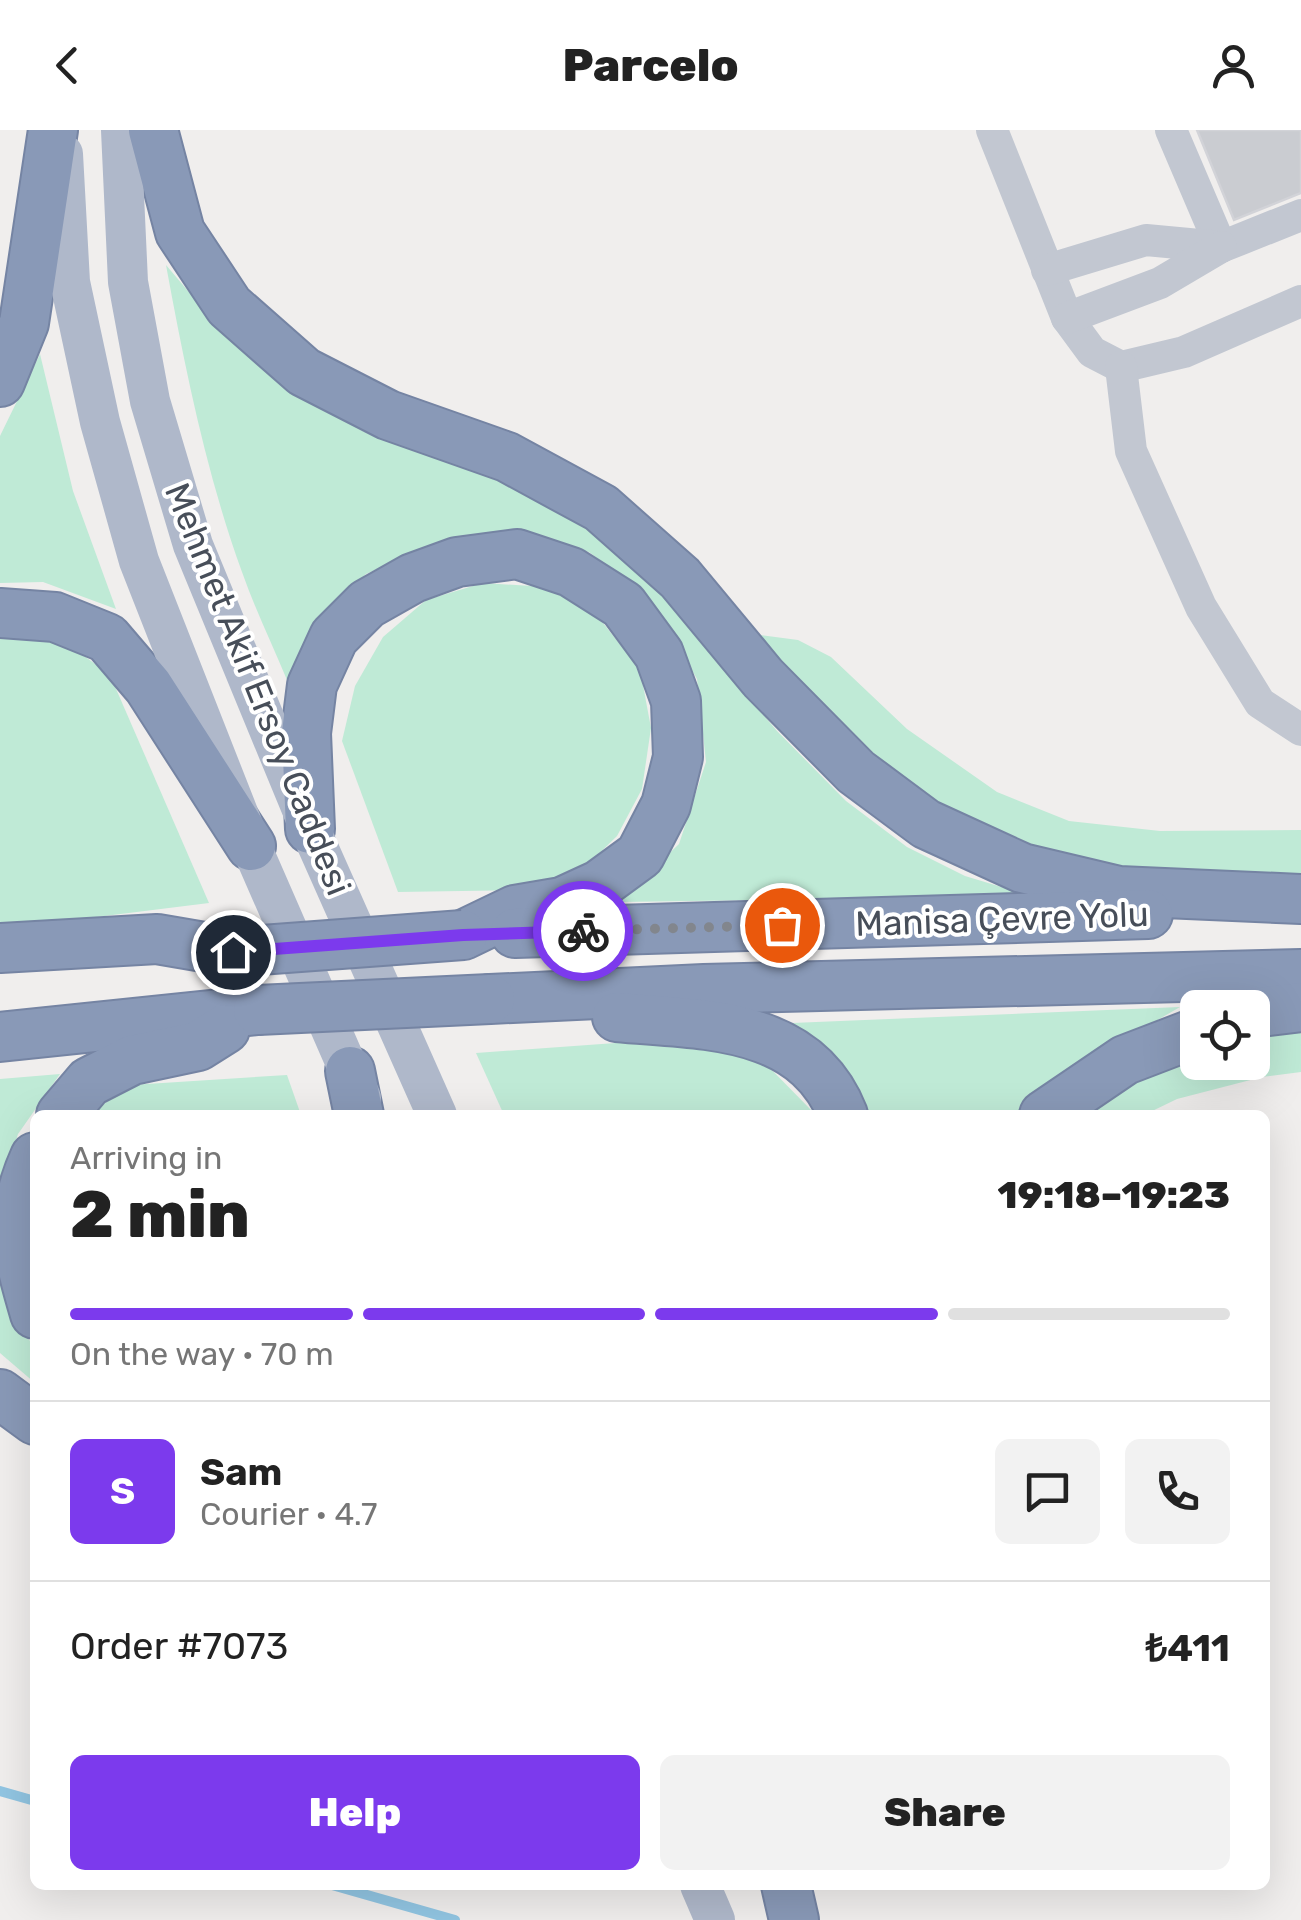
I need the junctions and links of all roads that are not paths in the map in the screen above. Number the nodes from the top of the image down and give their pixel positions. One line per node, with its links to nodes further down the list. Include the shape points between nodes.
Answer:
1 (53, 130): 13 (highway, via 24,323)
2 (61, 130): 17 (main road, Mehmet Akif Ersoy Caddesi, via 70,282 100,422 139,561)
3 (121, 130): 16 (main road, Mehmet Akif Ersoy Caddesi, via 128,282 150,401 193,545)
4 (153, 130): 18 (highway, via 180,232 229,306 304,372 388,415 507,457 600,508 680,578 856,772 926,824 1022,868 1119,891)
5 (992, 130): 9 (street)
6 (1171, 130): 8 (street)
7 (1301, 215): 8 (street)
8 (1221, 247): 9 (street, via 1146,240); 11 (street, via 1160,283)
9 (1046, 270): 11 (street)
10 (1301, 302): 12 (street, via 1184,352)
11 (1067, 318): 12 (street, via 1092,352)
12 (1121, 367): 15 (street, via 1130,452 1200,607 1260,703)
13 (0, 382)
14 (0, 613): 17 (highway, via 55,616 107,638 148,686)
15 (1301, 730)
16 (310, 829): 20 (highway, via 306,732 312,685 334,636 367,604 457,562 516,554 571,572 622,606 658,654 676,702 678,757 666,805 640,855 599,885 562,902 516,910); 33 (main road, Mehmet Akif Ersoy Caddesi)
17 (251, 846): 31 (main road, Mehmet Akif Ersoy Caddesi)
18 (1301, 900)
19 (1301, 910): 20 (highway, Manisa Çevre Yolu)
20 (463, 935): 22 (highway, Manisa Çevre Yolu, bridge)
21 (0, 948): 22 (highway, via 157,939)
22 (233, 952): 24 (highway)
23 (1301, 974): 25 (highway, Manisa Çevre Yolu)
24 (0, 976)
25 (490, 1000): 27 (highway, bridge); 34 (highway, via 736,1028 800,1054)
26 (1301, 1007): 28 (highway)
27 (258, 1010): 29 (highway); 32 (highway, via 198,1046 132,1060 103,1074)
28 (1270, 1011)
29 (0, 1037)
30 (1180, 1039): 35 (highway, via 1125,1060)
31 (354, 1093)
32 (65, 1110)
33 (435, 1110)
34 (841, 1110)
35 (1051, 1110)
36 (30, 1168): 37 (highway, via 19,1192 17,1252)
37 (30, 1297)
38 (0, 1394): 39 (highway)
39 (30, 1416)
40 (702, 1890): 43 (main road)
41 (776, 1890): 44 (main road)
42 (787, 1890): 44 (highway)
43 (715, 1920)
44 (791, 1920)

